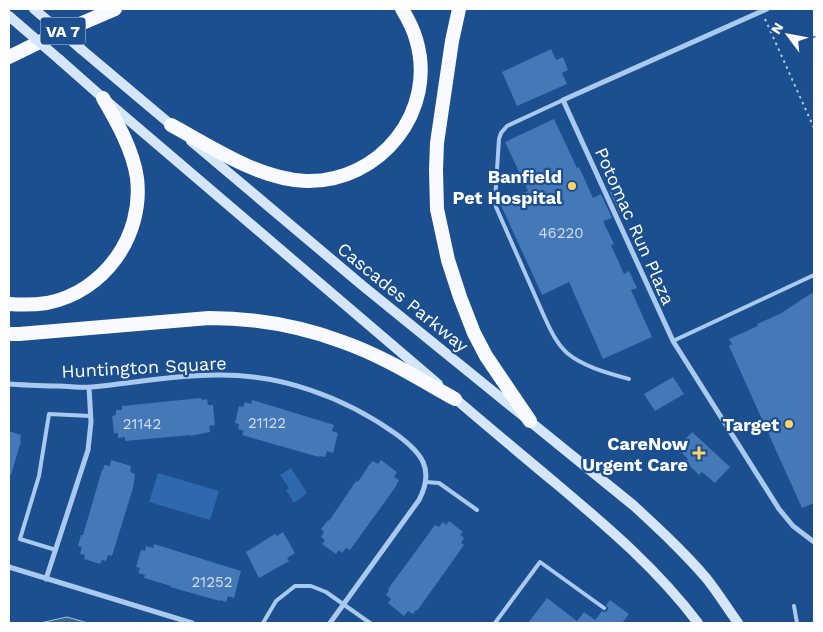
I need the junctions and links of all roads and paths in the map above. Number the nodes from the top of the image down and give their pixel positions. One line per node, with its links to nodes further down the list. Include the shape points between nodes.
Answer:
1 (34, 9): 13 (main road, Cascades Parkway, bridge)
2 (115, 9): 8 (highway, VA 7)
3 (402, 9): 13 (highway, via 413,29 420,54 420,80 415,105 396,139 378,157 356,171 318,181 275,176 240,163)
4 (459, 9): 24 (highway, via 437,144 437,209 448,260 474,333)
5 (767, 9): 6 (street)
6 (761, 12): 12 (street); 14 (path)
7 (9, 16): 11 (main road, bridge)
8 (22, 51): 9 (highway, VA 7); 10 (highway)
9 (9, 57)
10 (9, 61)
11 (102, 98): 16 (highway, via 126,143 137,178 132,230 120,253 94,282 72,295 47,303); 22 (main road)
12 (563, 100): 18 (street, Potomac Run Plaza); 19 (lane, via 507,126 501,133 496,207 560,345 584,363)
13 (171, 124): 24 (main road, Cascades Parkway)
14 (814, 128)
15 (814, 275): 18 (lane)
16 (9, 304)
17 (9, 334): 22 (highway, via 209,318 262,321 344,342)
18 (673, 340): 27 (street, Potomac Run Plaza, via 779,509 793,526)
19 (629, 379)
20 (9, 384): 21 (street, Huntington Square)
21 (90, 387): 23 (street); 25 (street, Huntington Square, via 218,374 296,385 332,398 379,422 421,458)
22 (456, 399): 39 (main road, via 610,529 668,586)
23 (90, 416): 28 (street, via 88,450); 28 (lane, via 49,414 39,476 20,539)
24 (530, 421): 40 (main road, Cascades Parkway, via 673,542 708,581)
25 (426, 482): 26 (lane, via 439,483); 31 (street, via 419,500)
26 (477, 510)
27 (814, 542)
28 (56, 550): 30 (street)
29 (9, 567): 30 (street)
30 (46, 579): 34 (street)
31 (343, 604): 35 (lane, via 311,586 295,586 276,601); 36 (street); 37 (lane)
32 (794, 606): 41 (lane)
33 (604, 608): 38 (lane, via 540,562)
34 (192, 623)
35 (263, 623)
36 (330, 623)
37 (370, 623)
38 (495, 623)
39 (698, 623)
40 (738, 623)
41 (797, 623)

